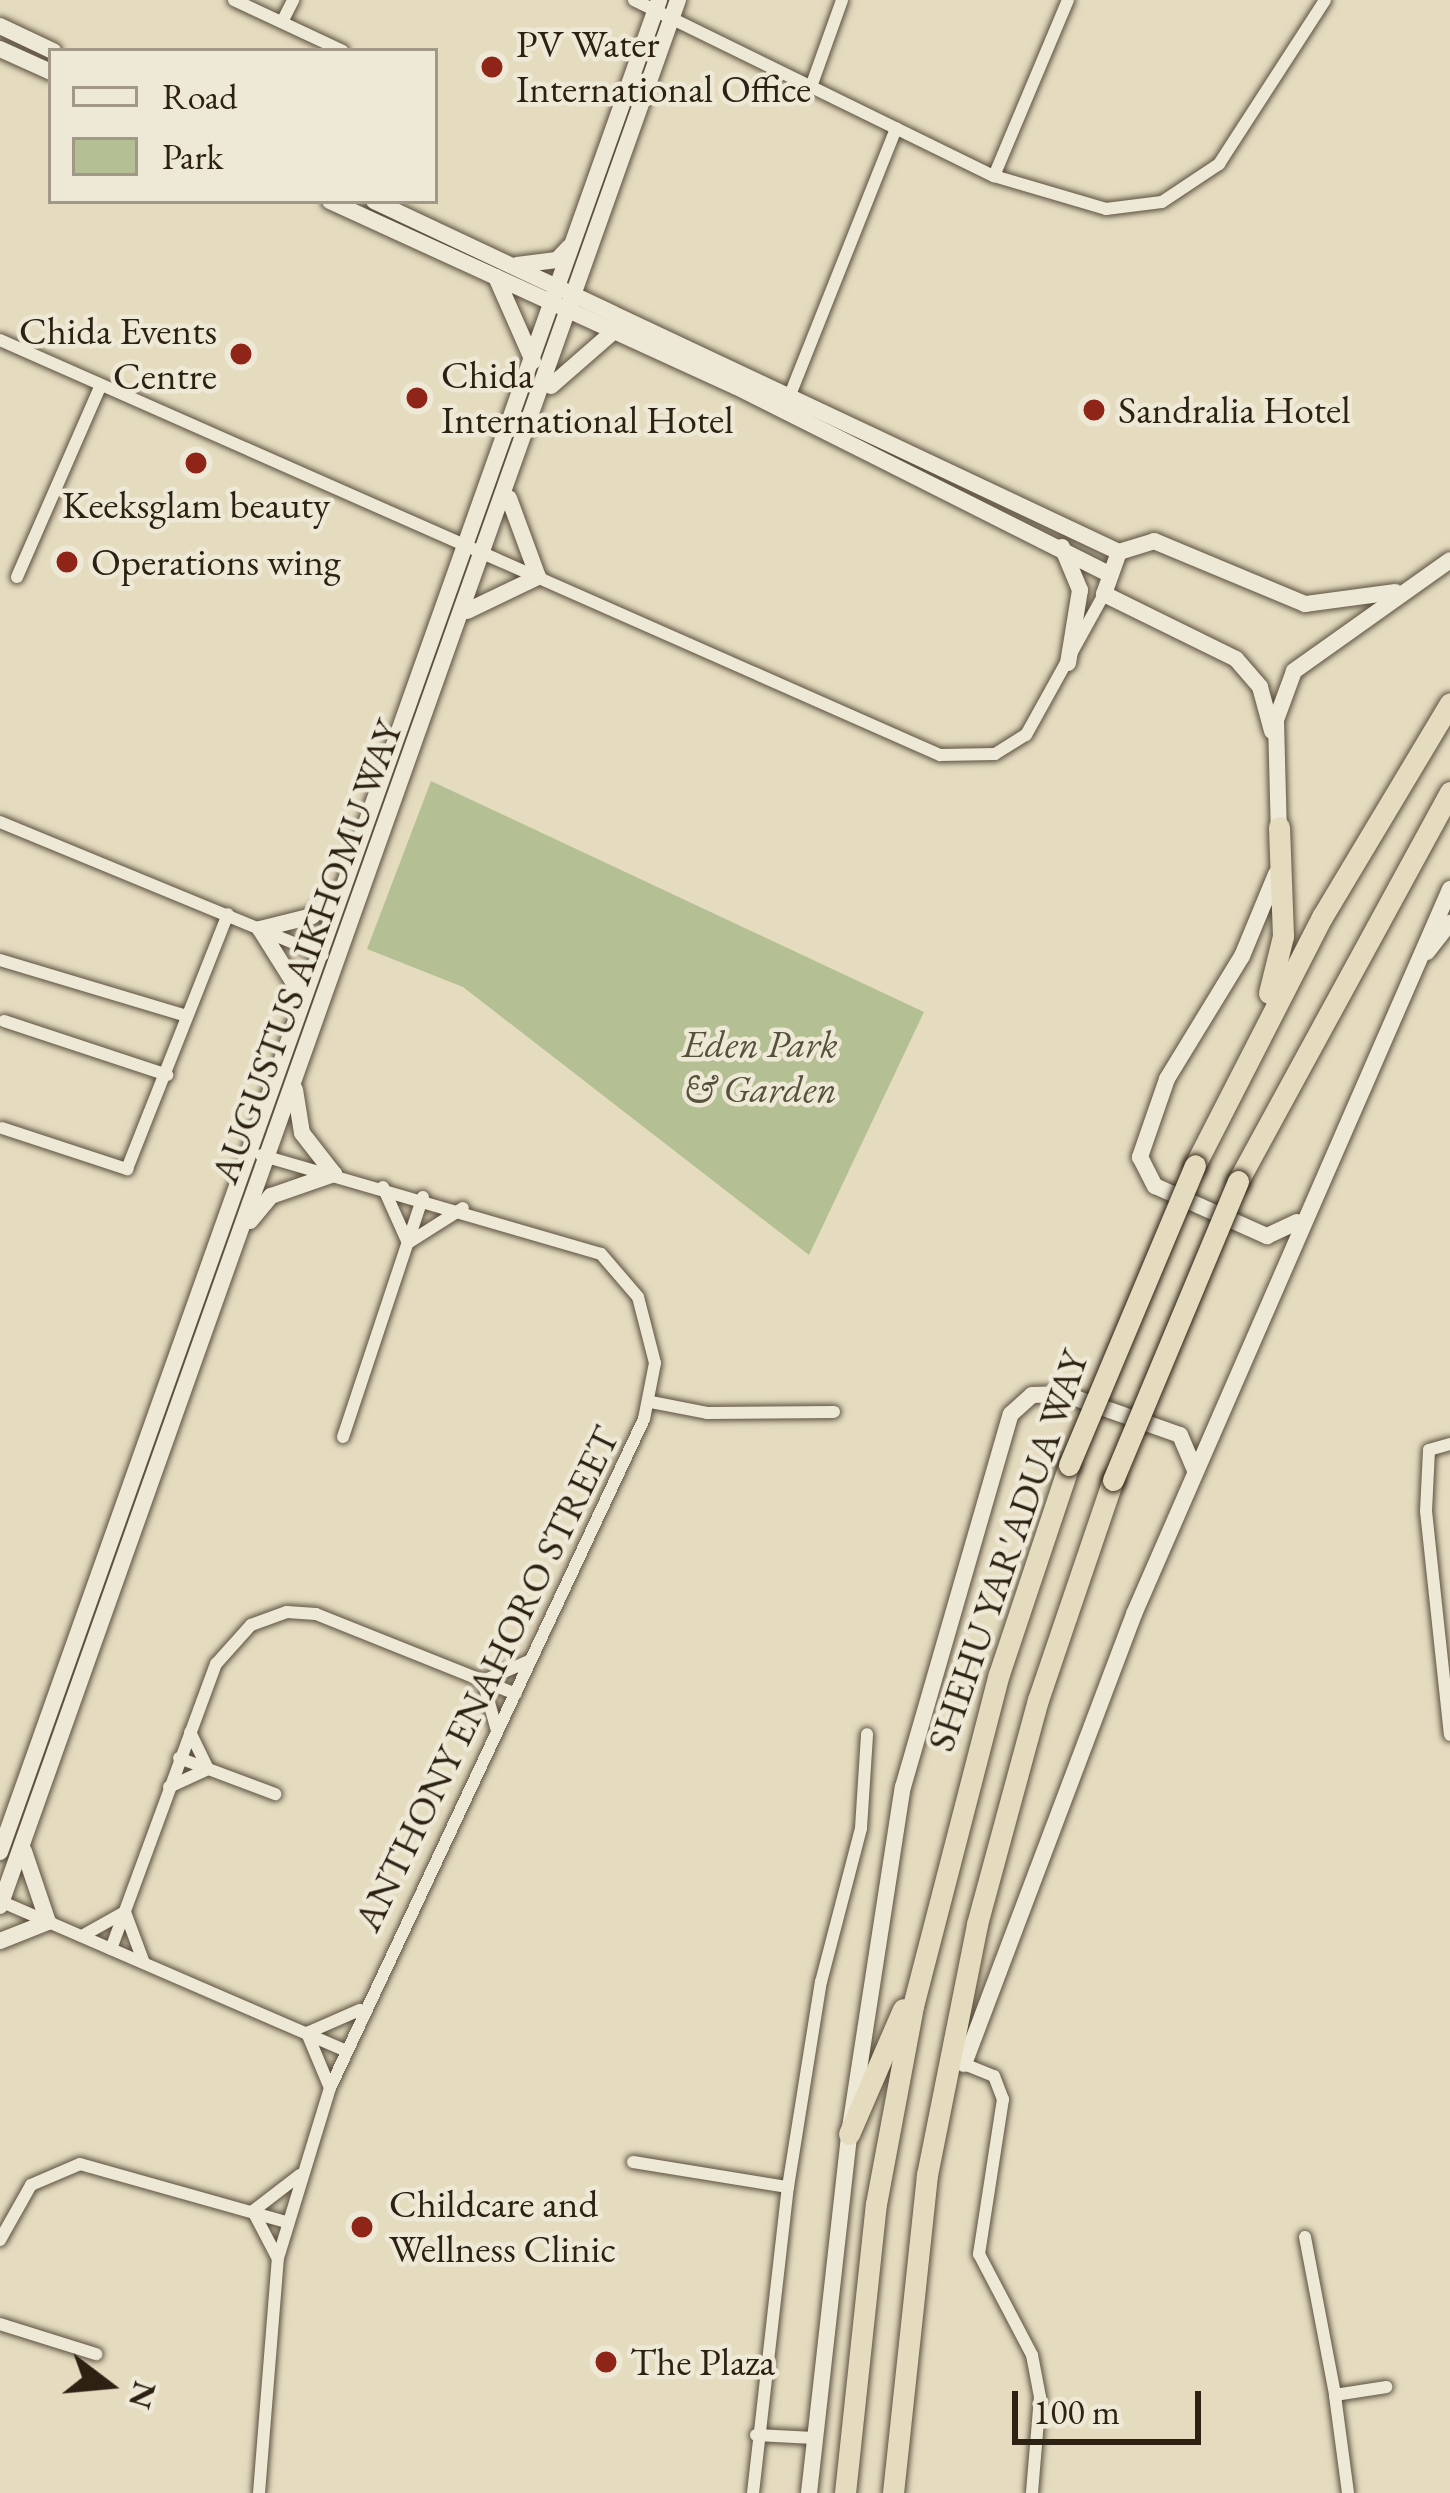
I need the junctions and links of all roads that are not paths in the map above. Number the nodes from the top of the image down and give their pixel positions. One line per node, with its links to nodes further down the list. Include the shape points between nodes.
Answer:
1 (234, 0): 8 (street)
2 (293, 0): 8 (street)
3 (634, 0): 7 (street)
4 (842, 0): 14 (street)
5 (1068, 0): 16 (street)
6 (1325, 0): 16 (street, via 1219,164 1162,202 1065,203)
7 (666, 7): 14 (street); 19 (street, AUGUSTUS AIKHOMU WAY); 20 (street, AUGUSTUS AIKHOMU WAY)
8 (282, 22): 10 (street)
9 (0, 26): 12 (street)
10 (337, 48)
11 (0, 49): 13 (street)
12 (48, 49)
13 (48, 71)
14 (812, 84): 15 (street)
15 (896, 128): 16 (street); 28 (street)
16 (994, 176)
17 (337, 204): 22 (street)
18 (380, 204): 21 (street)
19 (574, 243): 21 (street, via 557,260); 23 (street, AUGUSTUS AIKHOMU WAY)
20 (587, 262): 23 (street, AUGUSTUS AIKHOMU WAY); 24 (street)
21 (511, 266): 23 (street)
22 (495, 277): 23 (street); 26 (street)
23 (564, 299): 24 (street); 26 (street, AUGUSTUS AIKHOMU WAY); 29 (street, AUGUSTUS AIKHOMU WAY)
24 (617, 324): 28 (street); 29 (street, via 565,366); 31 (street)
25 (0, 340): 27 (street)
26 (533, 361): 33 (street, AUGUSTUS AIKHOMU WAY)
27 (100, 387): 33 (street); 36 (street)
28 (790, 394): 32 (street)
29 (535, 412): 30 (street, AUGUSTUS AIKHOMU WAY)
30 (508, 491): 33 (street, AUGUSTUS AIKHOMU WAY); 37 (street)
31 (1061, 546): 35 (street); 41 (street, via 1080,590)
32 (1113, 548): 35 (street); 38 (street, via 1154,541 1305,604)
33 (477, 551): 37 (street); 40 (street, AUGUSTUS AIKHOMU WAY); 47 (street, AUGUSTUS AIKHOMU WAY)
34 (1450, 560): 38 (street)
35 (1103, 569): 39 (street)
36 (17, 577)
37 (538, 577): 40 (street, via 488,593); 41 (street, via 955,757 995,754 1026,736)
38 (1401, 592): 43 (street, via 1294,670)
39 (1104, 594): 41 (street); 43 (street, via 1253,675)
40 (465, 613): 52 (street, AUGUSTUS AIKHOMU WAY)
41 (1068, 663)
42 (1450, 703): 60 (highway, SHEHU YAR'ADUA WAY)
43 (1276, 755): 46 (street)
44 (1450, 792): 104 (highway, SHEHU YAR'ADUA WAY, bridge, via 1238,1181 1113,1480 1002,1822)
45 (0, 822): 49 (street)
46 (1279, 827): 60 (highway, via 1280,960); 67 (street, via 1268,903 1167,1079 1140,1157 1155,1186 1267,1236)
47 (350, 878): 51 (street, via 312,916); 52 (street, AUGUSTUS AIKHOMU WAY)
48 (1450, 889): 54 (street)
49 (227, 914): 51 (street); 55 (street)
50 (1450, 923): 54 (street)
51 (260, 929): 52 (street); 57 (street, via 294,983)
52 (332, 958): 57 (street, AUGUSTUS AIKHOMU WAY); 59 (street, AUGUSTUS AIKHOMU WAY)
53 (0, 960): 55 (street)
54 (1412, 972): 67 (street)
55 (188, 1016): 58 (street)
56 (4, 1021): 58 (street)
57 (296, 1029): 62 (street, AUGUSTUS AIKHOMU WAY)
58 (167, 1075): 61 (street, via 127,1169)
59 (295, 1083): 62 (street, AUGUSTUS AIKHOMU WAY); 63 (street, via 302,1133)
60 (1228, 1099): 93 (highway, SHEHU YAR'ADUA WAY, bridge, via 1070,1465 999,1674)
61 (2, 1128)
62 (259, 1154): 63 (street, ANTHONY ENAHORO STREET); 68 (street, AUGUSTUS AIKHOMU WAY); 87 (street, AUGUSTUS AIKHOMU WAY)
63 (334, 1174): 64 (street, ANTHONY ENAHORO STREET); 68 (street, via 271,1196)
64 (383, 1187): 65 (street, ANTHONY ENAHORO STREET); 69 (street)
65 (423, 1198): 66 (street, ANTHONY ENAHORO STREET); 69 (street)
66 (463, 1208): 69 (street); 70 (street, ANTHONY ENAHORO STREET, via 582,1245 616,1270 649,1324)
67 (1302, 1217): 74 (street)
68 (238, 1239): 86 (street, AUGUSTUS AIKHOMU WAY)
69 (408, 1243): 72 (street)
70 (651, 1402): 71 (street); 75 (street, ANTHONY ENAHORO STREET)
71 (834, 1412)
72 (343, 1437)
73 (1450, 1444): 81 (street, via 1430,1450 1426,1510)
74 (1195, 1471): 99 (street); 101 (street, via 1180,1436 1064,1394 1032,1395 1011,1414 903,1787)
75 (532, 1660): 76 (street); 77 (street, ANTHONY ENAHORO STREET)
76 (483, 1681): 77 (street); 78 (street); 79 (street, via 316,1614 287,1612 232,1642)
77 (515, 1694): 78 (street, ANTHONY ENAHORO STREET)
78 (496, 1731): 96 (street, ANTHONY ENAHORO STREET)
79 (190, 1732): 82 (street); 83 (street)
80 (867, 1734): 105 (street, via 861,1828 821,1982)
81 (1450, 1736)
82 (179, 1758): 83 (street); 84 (street)
83 (208, 1769): 84 (street); 85 (street)
84 (169, 1787): 89 (street)
85 (275, 1794)
86 (25, 1839): 88 (street, AUGUSTUS AIKHOMU WAY); 90 (street, via 28,1884)
87 (0, 1852)
88 (1, 1903): 90 (street)
89 (125, 1912): 91 (street); 94 (street); 95 (street)
90 (48, 1922): 91 (street); 92 (street)
91 (82, 1936): 94 (street)
92 (0, 1941)
93 (926, 1947): 101 (highway); 120 (highway, SHEHU YAR'ADUA WAY, via 876,2204)
94 (111, 1949): 95 (street)
95 (144, 1963): 97 (street)
96 (362, 2009): 97 (street); 98 (street, ANTHONY ENAHORO STREET)
97 (307, 2033): 98 (street); 100 (street)
98 (344, 2050): 100 (street, ANTHONY ENAHORO STREET)
99 (964, 2064): 104 (highway); 122 (street, via 994,2076 1003,2099 979,2254 1032,2355 1040,2397)
100 (330, 2088): 103 (street, ANTHONY ENAHORO STREET)
101 (849, 2134): 116 (street)
102 (633, 2162): 105 (street)
103 (301, 2174): 106 (street); 107 (street, ANTHONY ENAHORO STREET)
104 (927, 2175): 121 (highway, SHEHU YAR'ADUA WAY)
105 (788, 2187): 115 (street)
106 (253, 2211): 107 (street); 109 (street, via 80,2164 31,2185); 110 (street)
107 (287, 2222): 110 (street, ANTHONY ENAHORO STREET)
108 (1305, 2236): 114 (street)
109 (0, 2240)
110 (278, 2258): 117 (street, ANTHONY ENAHORO STREET)
111 (0, 2324): 112 (street)
112 (96, 2354)
113 (1386, 2386): 114 (street)
114 (1336, 2396): 123 (street)
115 (756, 2435): 116 (street); 118 (street)
116 (814, 2438): 119 (street)
117 (260, 2493)
118 (753, 2493)
119 (809, 2493)
120 (845, 2493)
121 (893, 2493)
122 (1032, 2493)
123 (1348, 2493)

